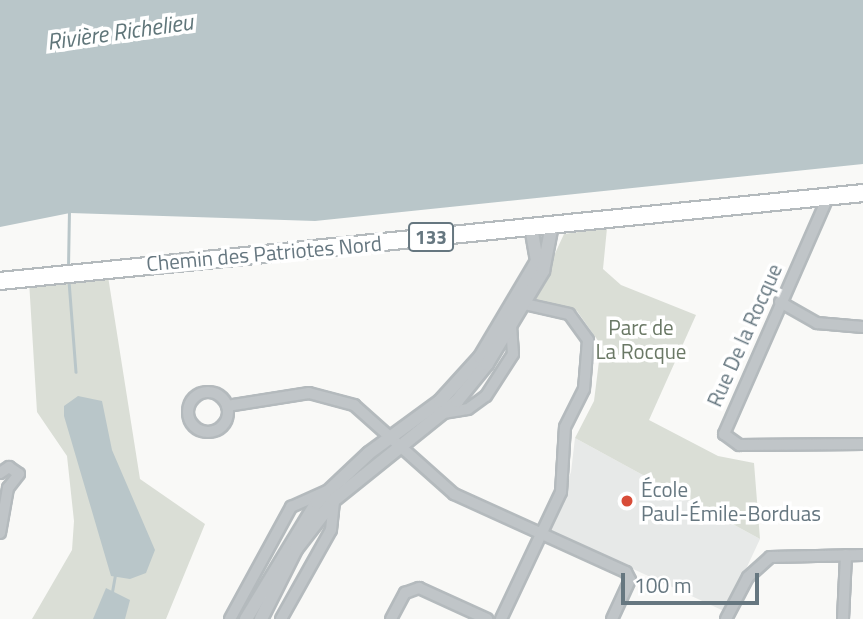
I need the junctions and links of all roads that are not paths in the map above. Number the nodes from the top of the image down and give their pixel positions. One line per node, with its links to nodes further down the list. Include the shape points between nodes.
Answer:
1 (863, 193): 2 (main road, Chemin des Patriotes Nord / 133)
2 (828, 197): 3 (main road, Chemin des Patriotes Nord / 133); 6 (street, Rue De la Rocque)
3 (552, 225): 4 (main road, Chemin des Patriotes Nord / 133); 7 (street, via 548,260)
4 (531, 227): 5 (main road, Chemin des Patriotes Nord / 133); 7 (street, via 537,261)
5 (0, 281)
6 (780, 302): 8 (street, via 817,323); 11 (street, Rue De la Rocque, via 727,419 726,439 739,445)
7 (518, 304): 10 (street, via 455,388); 10 (street, via 511,326 472,384 443,413); 16 (street, via 579,319 588,340 584,389 565,427 561,492)
8 (863, 327)
9 (227, 406): 10 (street, via 292,394 330,396 366,413)
10 (394, 441): 14 (street); 16 (street, via 454,494)
11 (863, 444)
12 (0, 473): 13 (street, via 9,467 19,474)
13 (4, 485): 15 (street)
14 (331, 495): 19 (street, via 291,508); 20 (street, via 296,529); 21 (street, via 296,549); 22 (street, via 331,530)
15 (0, 533)
16 (544, 535): 25 (street); 26 (street, via 629,575)
17 (846, 555): 18 (street); 27 (street, via 770,557 747,578); 28 (street)
18 (863, 555)
19 (230, 619)
20 (246, 619)
21 (261, 619)
22 (281, 619)
23 (391, 619): 24 (street, via 405,593 419,589)
24 (487, 619)
25 (501, 619)
26 (612, 619)
27 (726, 619)
28 (843, 619)

